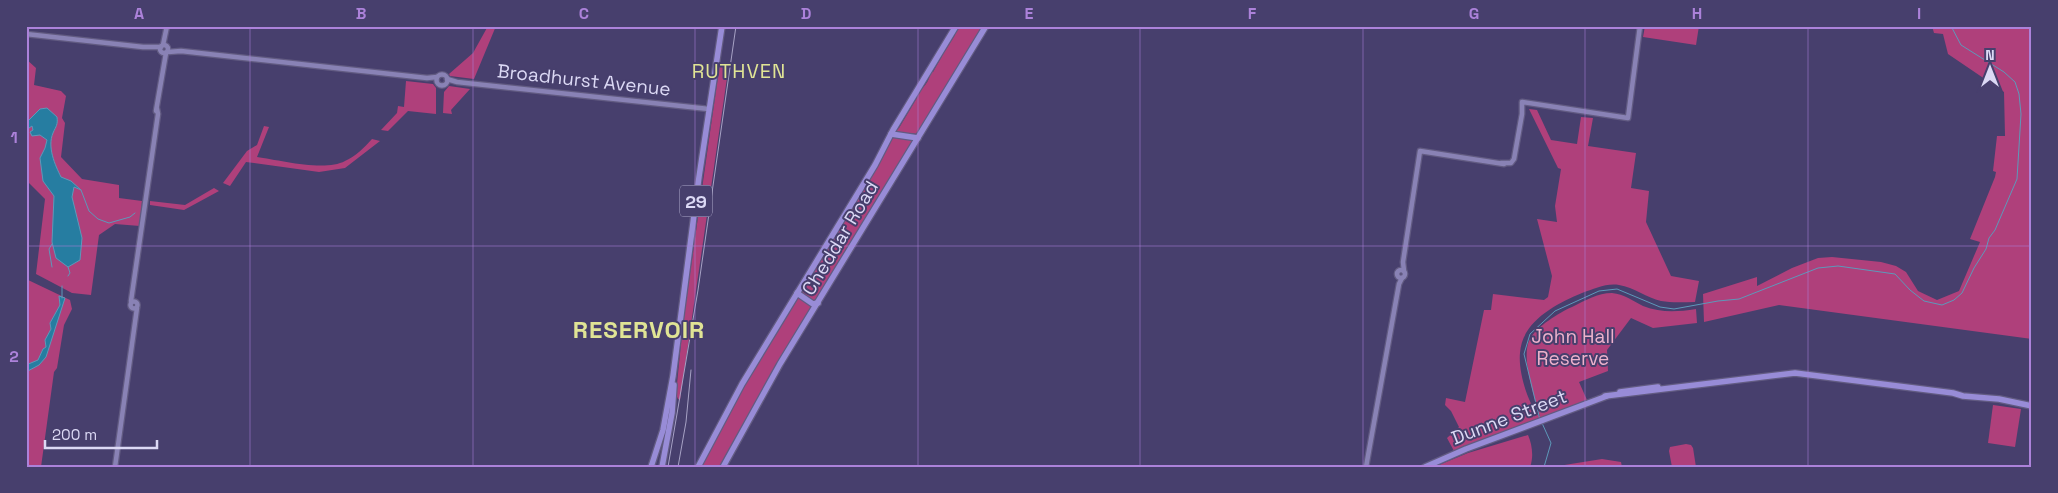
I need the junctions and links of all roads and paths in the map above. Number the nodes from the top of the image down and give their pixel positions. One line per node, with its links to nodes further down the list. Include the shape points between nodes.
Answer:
1 (166, 26): 7 (street)
2 (722, 26): 10 (main road, 29)
3 (956, 26): 11 (main road, Cheddar Road)
4 (986, 26): 12 (main road, Cheddar Road)
5 (1640, 26): 24 (street, via 1633,54 1634,69 1626,118 1524,102 1515,161 1501,164 1421,151 1402,271 1397,273 1400,278)
6 (26, 34): 7 (street)
7 (164, 49): 8 (street); 18 (street, via 134,288 135,318)
8 (437, 80): 9 (street, via 442,75); 9 (street, via 441,86)
9 (447, 81): 10 (street, Broadhurst Avenue)
10 (709, 108): 15 (main road, 29)
11 (891, 134): 12 (main road); 13 (main road, Cheddar Road)
12 (918, 138): 14 (main road, Cheddar Road)
13 (797, 293): 14 (main road, via 813,304); 22 (main road, Cheddar Road, via 742,384)
14 (818, 303): 23 (main road, Cheddar Road)
15 (673, 376): 17 (main road, 29, via 674,396); 19 (main road, 29, via 664,430)
16 (2030, 406): 25 (main road, Dunne Street, via 1999,399 1987,400 1795,373 1605,396)
17 (666, 447): 20 (main road); 21 (main road, 29)
18 (115, 467)
19 (651, 467)
20 (658, 467)
21 (662, 467)
22 (698, 467)
23 (723, 467)
24 (1366, 467)
25 (1425, 467)

